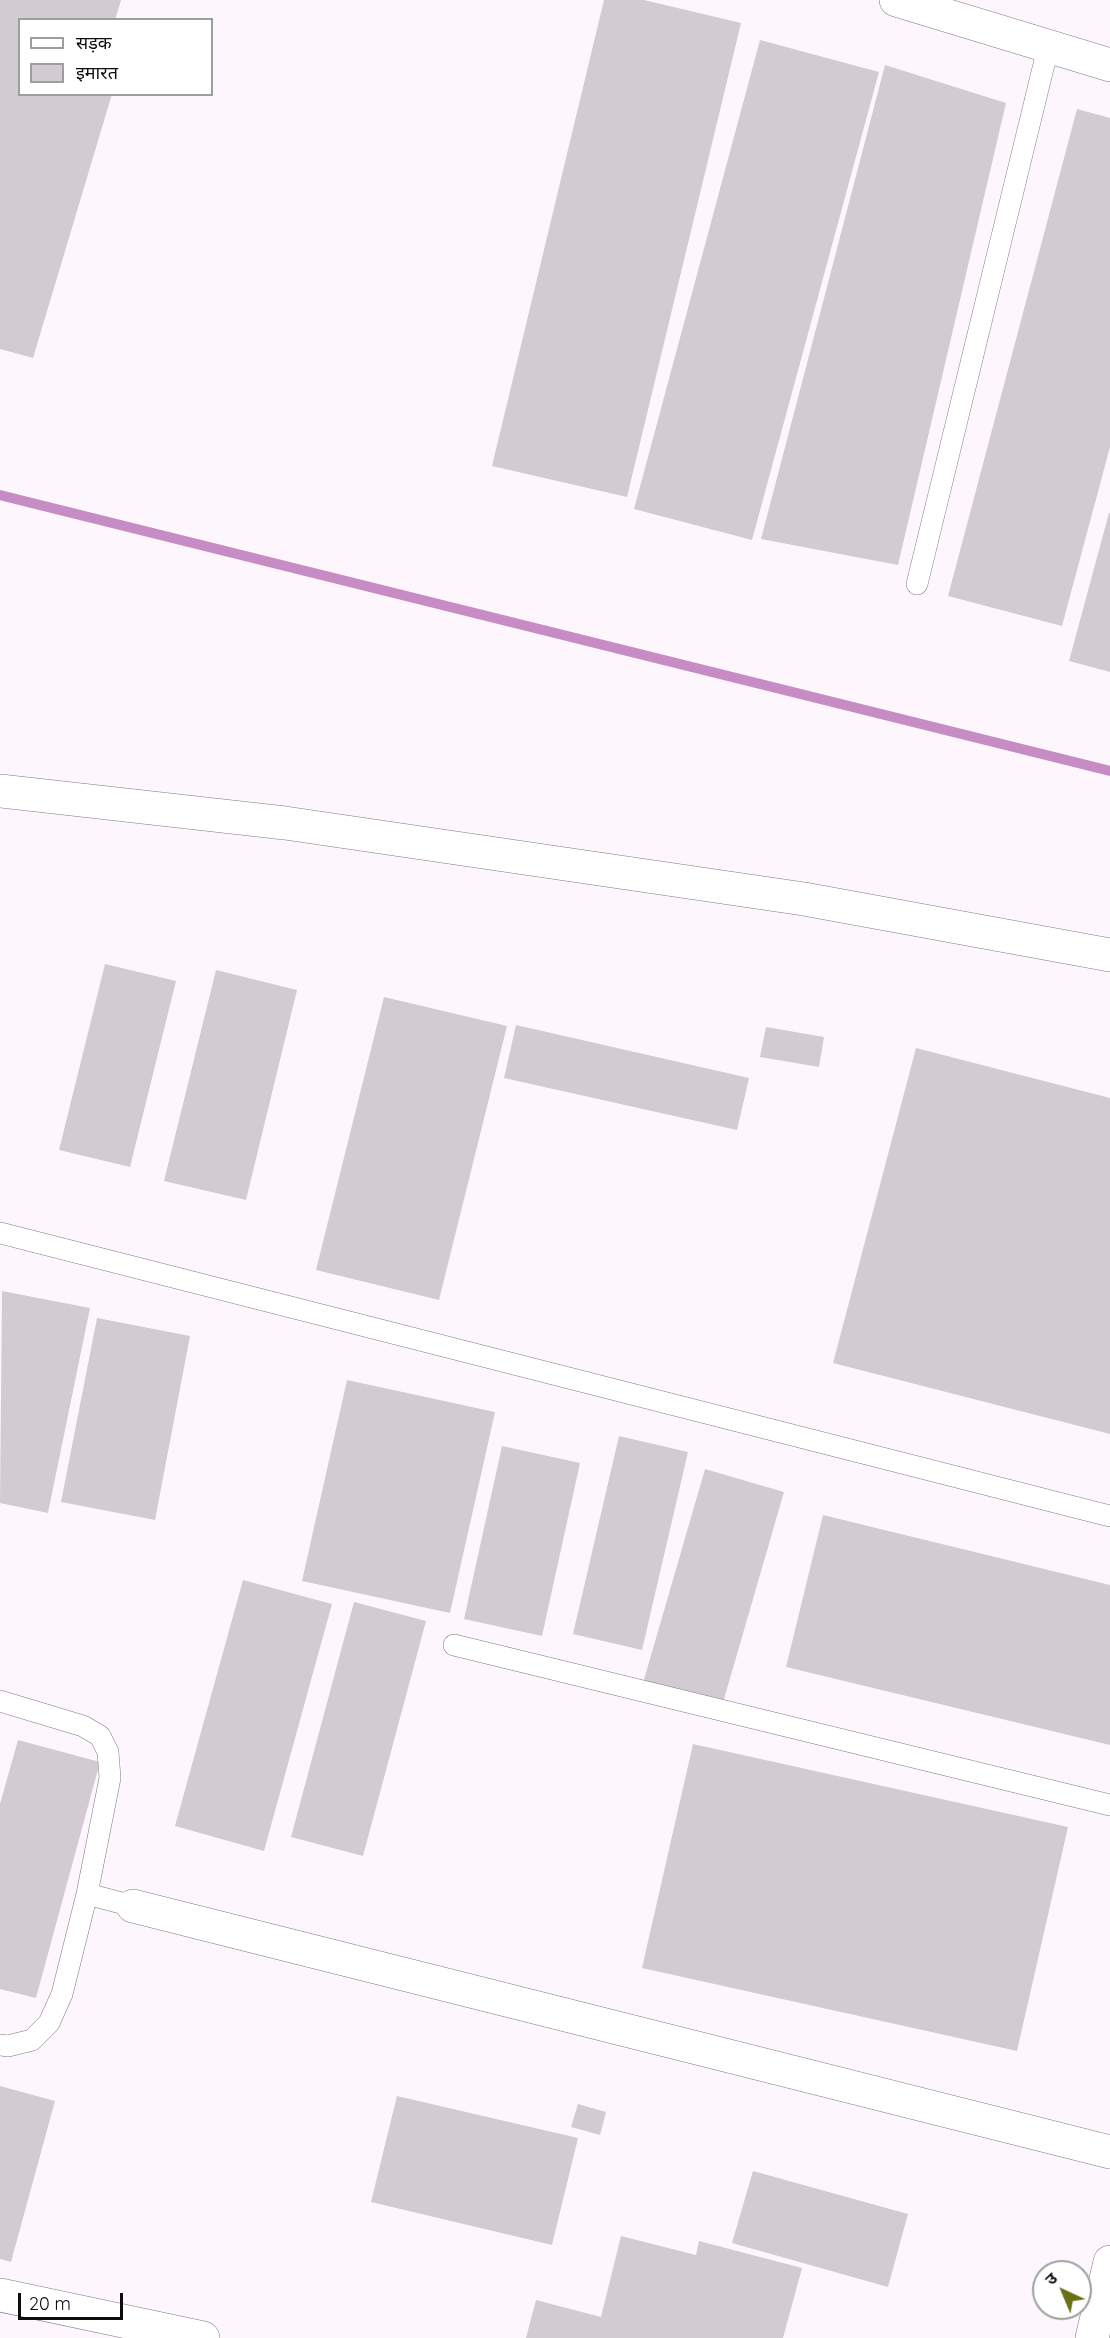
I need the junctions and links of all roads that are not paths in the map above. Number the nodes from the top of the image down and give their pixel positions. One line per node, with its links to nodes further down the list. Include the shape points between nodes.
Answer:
1 (896, 0): 2 (street)
2 (1048, 48): 3 (street); 4 (lane)
3 (1110, 65)
4 (917, 584)
5 (0, 790): 6 (street, via 285,823 804,899)
6 (1110, 955)
7 (0, 1233): 8 (lane)
8 (1110, 1516)
9 (454, 1645): 11 (lane)
10 (0, 1701): 12 (lane, via 83,1726 100,1736 108,1752 110,1778)
11 (1110, 1805)
12 (87, 1894): 13 (lane); 14 (lane, via 62,1994 49,2022 32,2040)
13 (133, 1906): 15 (street)
14 (0, 2045)
15 (1110, 2152)
16 (1110, 2262): 19 (street)
17 (0, 2295): 18 (street)
18 (203, 2338)
19 (1092, 2338)

